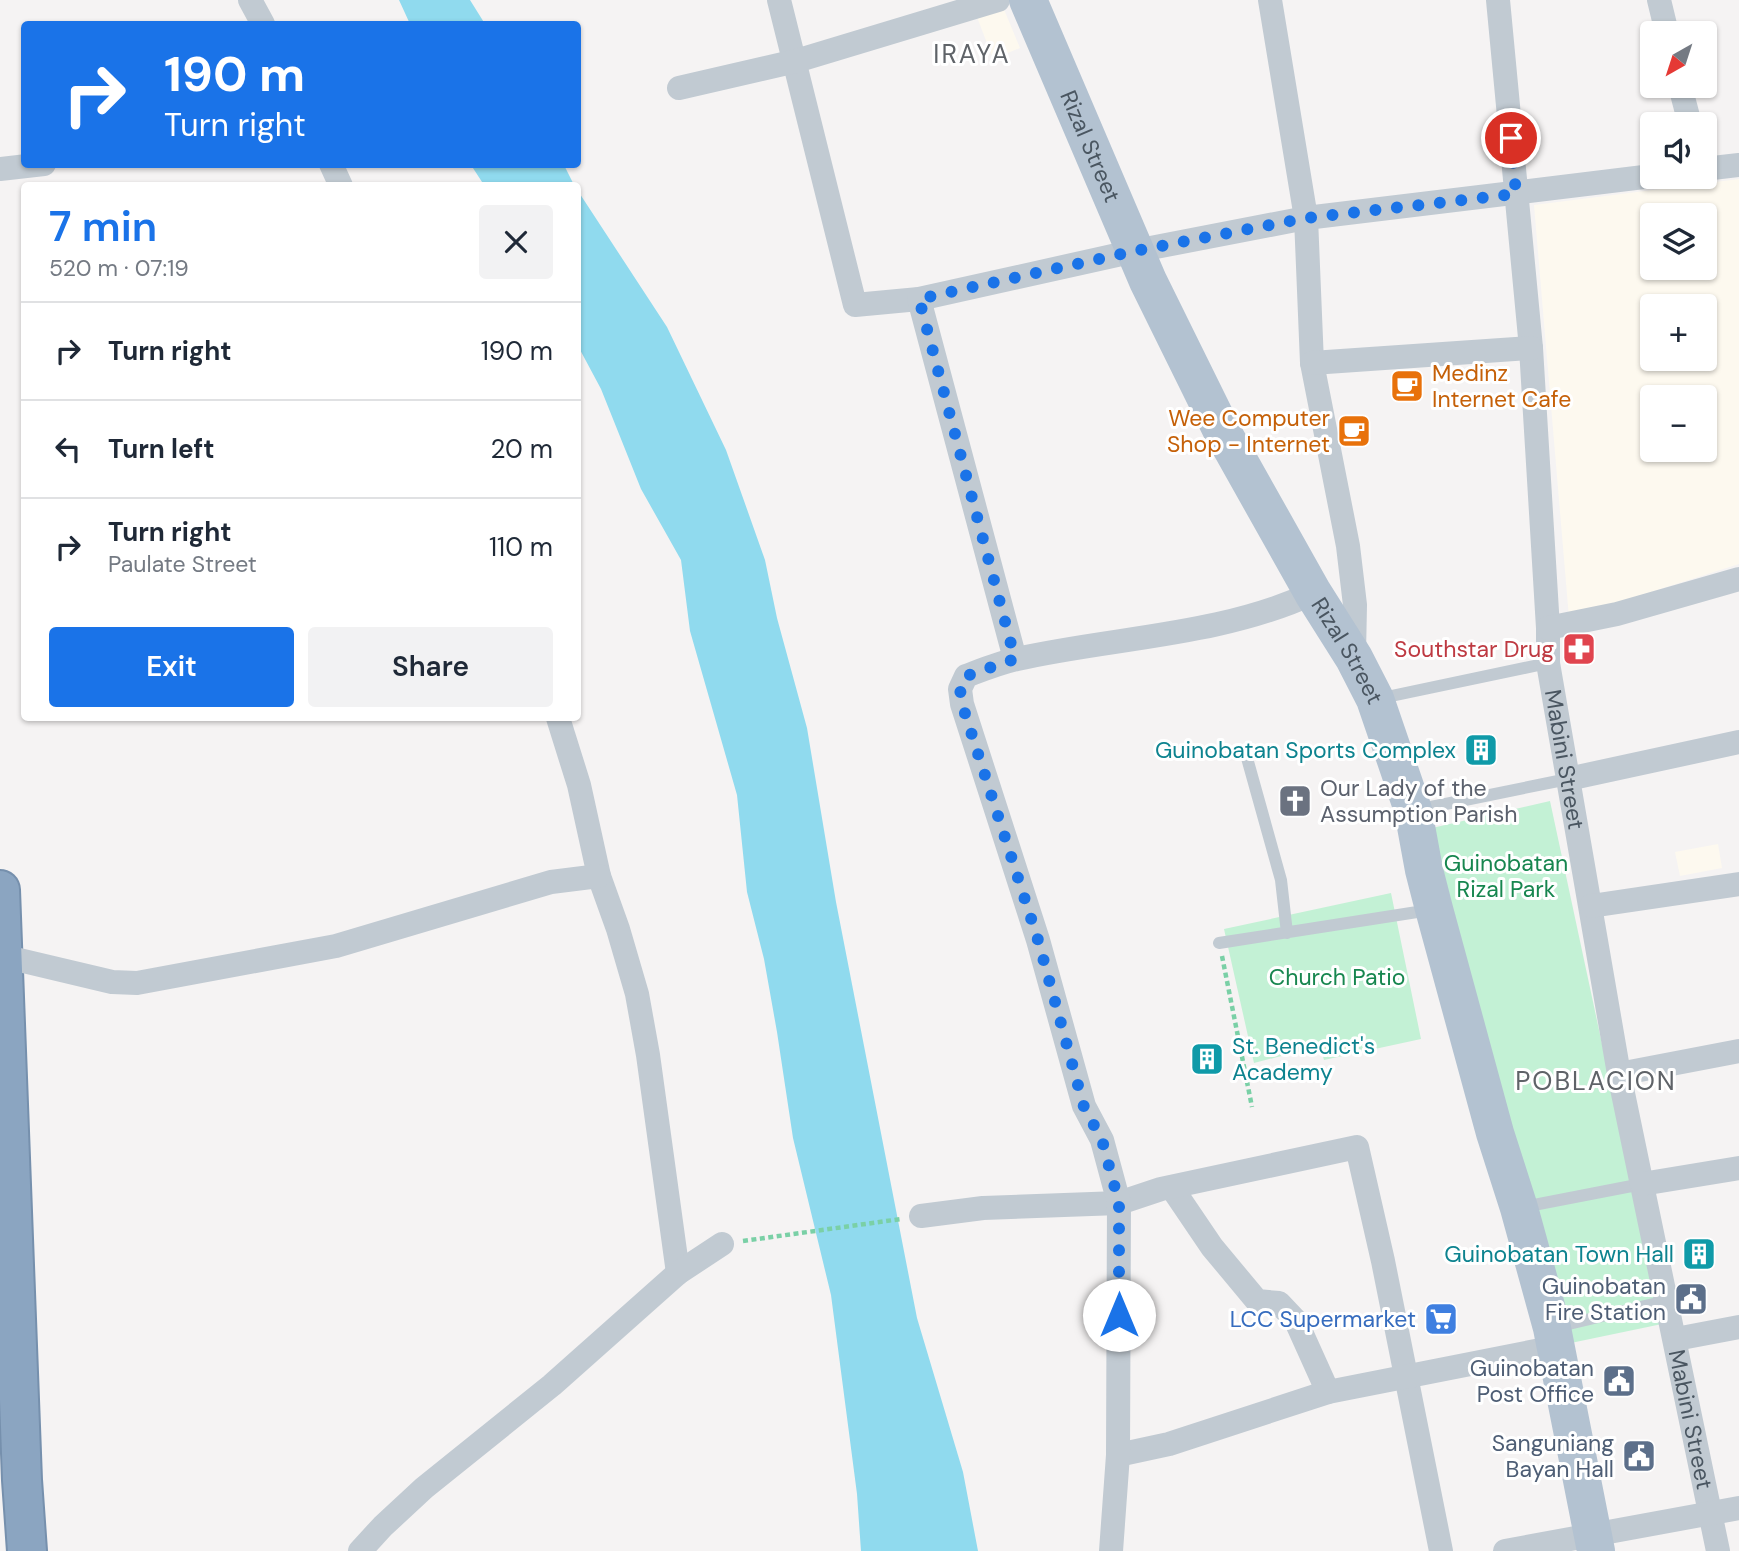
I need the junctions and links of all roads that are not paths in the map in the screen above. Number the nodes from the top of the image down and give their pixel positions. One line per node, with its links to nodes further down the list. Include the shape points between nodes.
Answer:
1 (250, 0): 8 (street)
2 (779, 0): 10 (street)
3 (998, 0): 10 (street)
4 (1028, 0): 19 (main road, Rizal Street)
5 (1270, 0): 18 (street)
6 (1498, 0): 17 (street, Mabini Street)
7 (1659, 0): 9 (street)
8 (260, 21)
9 (1664, 21)
10 (796, 61): 11 (street); 20 (street, via 855,304)
11 (679, 88)
12 (1739, 165): 14 (street)
13 (21, 167): 15 (street)
14 (1717, 168)
15 (0, 169)
16 (1640, 178): 17 (street)
17 (1516, 194): 18 (street); 21 (street, Mabini Street)
18 (1306, 218): 19 (street); 22 (street)
19 (1135, 251): 20 (street); 24 (main road, Rizal Street, via 1222,431)
20 (919, 299): 27 (street)
21 (1531, 348): 22 (street); 25 (street, Mabini Street)
22 (1312, 363): 26 (street, via 1348,546 1355,605)
23 (1739, 579): 25 (street, via 1617,614)
24 (1313, 593): 26 (main road, Rizal Street); 27 (street, via 1264,614)
25 (1548, 628): 28 (street, Mabini Street)
26 (1354, 658): 29 (main road, Rizal Street)
27 (1015, 659): 48 (street, via 966,676 960,689 962,704 1038,940 1084,1107 1102,1140)
28 (1548, 663): 29 (lane); 33 (street, Mabini Street)
29 (1375, 699): 34 (main road, Rizal Street)
30 (559, 721): 35 (street)
31 (1739, 742): 33 (street)
32 (1247, 758): 40 (lane, via 1281,880)
33 (1568, 779): 34 (lane); 37 (street, Mabini Street)
34 (1413, 810): 39 (main road, Rizal Street)
35 (599, 876): 42 (street, via 551,881 336,946 137,983 112,982); 52 (street, via 637,994)
36 (1739, 884): 37 (street)
37 (1591, 906): 44 (street, Mabini Street)
38 (0, 908): 42 (highway)
39 (1434, 909): 40 (lane); 49 (main road, Rizal Street)
40 (1287, 933): 41 (lane)
41 (1219, 943)
42 (2, 956): 63 (highway)
43 (1739, 1051): 44 (street)
44 (1619, 1074): 46 (street, Mabini Street)
45 (1739, 1168): 46 (street)
46 (1642, 1184): 49 (lane); 53 (street, Mabini Street)
47 (1172, 1188): 48 (street); 57 (street, via 1357,1147); 58 (street, via 1212,1247 1257,1301 1279,1303 1296,1321)
48 (1119, 1203): 50 (street, via 983,1208); 59 (street)
49 (1519, 1208): 55 (main road, Rizal Street)
50 (922, 1216)
51 (722, 1244): 52 (street)
52 (678, 1273): 64 (street, via 552,1385 424,1488)
53 (1666, 1301): 55 (lane); 56 (street, Mabini Street)
54 (1739, 1328): 56 (street)
55 (1554, 1338): 57 (street); 62 (main road, Rizal Street)
56 (1676, 1339): 61 (street, Mabini Street)
57 (1406, 1376): 58 (street); 66 (street)
58 (1328, 1392): 59 (street, via 1169,1444)
59 (1118, 1455): 65 (street)
60 (1739, 1508): 61 (street)
61 (1711, 1513): 62 (street); 68 (street, Mabini Street)
62 (1595, 1543): 67 (street)
63 (27, 1551)
64 (360, 1551)
65 (1111, 1551)
66 (1441, 1551)
67 (1505, 1551)
68 (1718, 1551)

